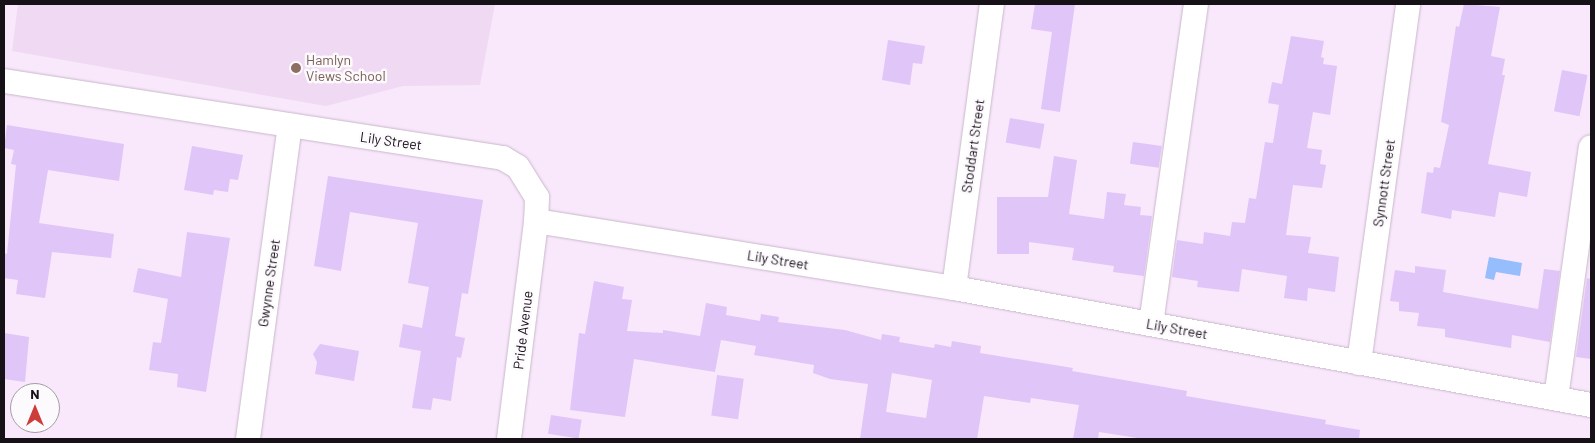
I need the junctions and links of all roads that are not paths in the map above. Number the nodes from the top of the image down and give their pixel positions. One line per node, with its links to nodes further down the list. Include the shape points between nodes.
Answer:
1 (992, 4): 8 (street, Stoddart Street)
2 (1196, 4): 9 (street)
3 (1408, 4): 10 (street, Synnott Street)
4 (4, 81): 5 (street, Lily Street)
5 (290, 126): 7 (street, Lily Street, via 503,158 518,167 537,197); 13 (street, Gwynne Street)
6 (1591, 147): 11 (street)
7 (536, 221): 8 (street, Lily Street); 14 (street, Pride Avenue)
8 (954, 288): 9 (street, Lily Street)
9 (1151, 324): 10 (street, Lily Street)
10 (1359, 363): 11 (street, Lily Street)
11 (1556, 398): 12 (street, Lily Street)
12 (1591, 405)
13 (248, 439)
14 (509, 439)

